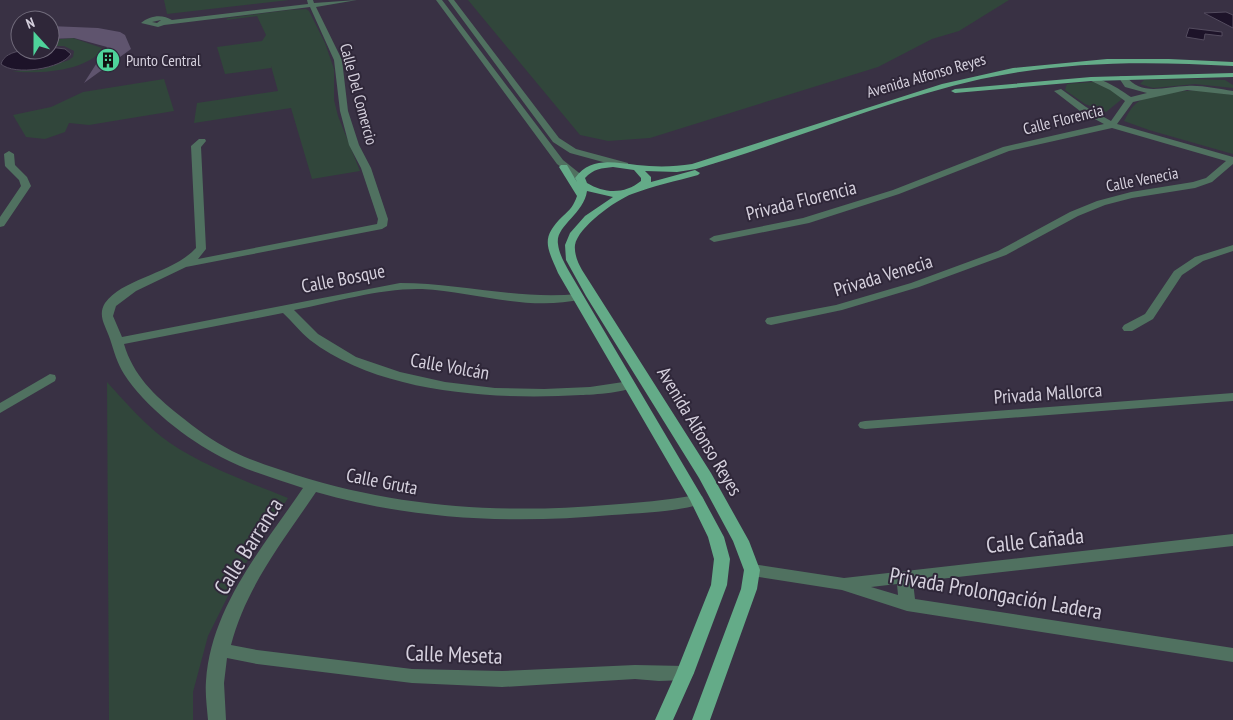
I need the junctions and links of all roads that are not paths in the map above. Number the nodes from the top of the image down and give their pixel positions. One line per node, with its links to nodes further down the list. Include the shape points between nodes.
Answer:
1 (354, 0): 4 (street)
2 (439, 0): 23 (street)
3 (451, 0): 22 (street, via 556,140 578,153)
4 (313, 2): 5 (street); 33 (street, Calle Del Comercio, via 338,60 344,111 383,219 382,226)
5 (165, 21)
6 (1197, 61): 7 (main road, Avenida Alfonso Reyes, via 1134,59); 8 (main road, Avenida Alfonso Reyes); 9 (main road, via 1208,69)
7 (1079, 62): 11 (main road, via 1072,70); 24 (main road, Avenida Alfonso Reyes, via 1014,70 920,92 693,167)
8 (1233, 64)
9 (1203, 76): 10 (main road, Avenida Alfonso Reyes); 12 (main road, Avenida Alfonso Reyes)
10 (1233, 76)
11 (1091, 79): 12 (main road, Avenida Alfonso Reyes); 13 (street); 26 (main road, Avenida Alfonso Reyes, via 946,93)
12 (1125, 81): 13 (street); 15 (street)
13 (1113, 88): 17 (street)
14 (1058, 91): 18 (street)
15 (1156, 93): 16 (street, via 1188,88); 17 (street)
16 (1233, 94)
17 (1130, 100): 18 (street, Calle Florencia)
18 (1112, 125): 21 (street); 27 (street, Calle Florencia, via 1006,149)
19 (202, 141): 33 (street, via 196,146 201,249)
20 (9, 154): 29 (street, via 10,166 24,179 26,186)
21 (1233, 160): 32 (street, Calle Venecia, via 1209,180 1131,194 1101,203)
22 (625, 165): 24 (main road, Avenida Alfonso Reyes); 25 (main road, Avenida Alfonso Reyes, via 601,165 583,173)
23 (564, 167): 25 (street); 25 (main road, via 570,179)
24 (637, 168): 26 (main road, via 646,177)
25 (582, 187): 28 (main road, via 596,192); 34 (main road, Avenida Alfonso Reyes, via 578,206 552,238 564,273)
26 (640, 188): 28 (main road, Avenida Alfonso Reyes)
27 (896, 192): 30 (street, Privada Florencia, via 805,221)
28 (626, 193): 47 (main road, Avenida Alfonso Reyes, via 579,228 572,240 570,255 592,296 706,477 741,541)
29 (0, 224)
30 (714, 239)
31 (1233, 248): 37 (street, via 1198,259 1178,273 1149,316)
32 (1002, 253): 36 (street, Privada Venecia, via 915,285 838,308)
33 (187, 264): 38 (street, Calle Gruta, via 115,299 106,314)
34 (578, 297): 35 (street, Calle Bosque, via 548,300 512,298 422,285 400,286); 40 (main road, Avenida Alfonso Reyes)
35 (285, 308): 38 (street, Calle Bosque); 40 (street, Calle Volcán, via 297,324 339,354 430,384 492,393 554,394 603,391)
36 (771, 321)
37 (1128, 328)
38 (117, 342): 44 (street, Calle Gruta, via 124,363 140,387 177,422 228,455)
39 (50, 378): 42 (street)
40 (630, 385): 45 (main road, Avenida Alfonso Reyes)
41 (1233, 397): 43 (street, Privada Mallorca)
42 (0, 409)
43 (865, 425)
44 (312, 486): 45 (street, Calle Gruta, via 413,509 499,515 585,513); 51 (street, Calle Barranca, via 243,589 229,620)
45 (697, 500): 53 (main road, Avenida Alfonso Reyes, via 716,537 722,559 719,585)
46 (1233, 540): 48 (street, Calle Cañada)
47 (752, 570): 49 (street, Privada Prolongación Ladera); 56 (main road, via 749,589)
48 (905, 577): 49 (street, Calle Cañada); 50 (street)
49 (842, 584): 50 (street, Privada Prolongación Ladera)
50 (907, 604): 52 (street, Privada Prolongación Ladera)
51 (222, 650): 53 (street, Calle Meseta, via 412,676 502,679 635,672); 54 (street, Calle Barranca, via 215,683)
52 (1233, 655)
53 (685, 673): 55 (main road, Avenida Alfonso Reyes)
54 (217, 720)
55 (664, 720)
56 (701, 720)

